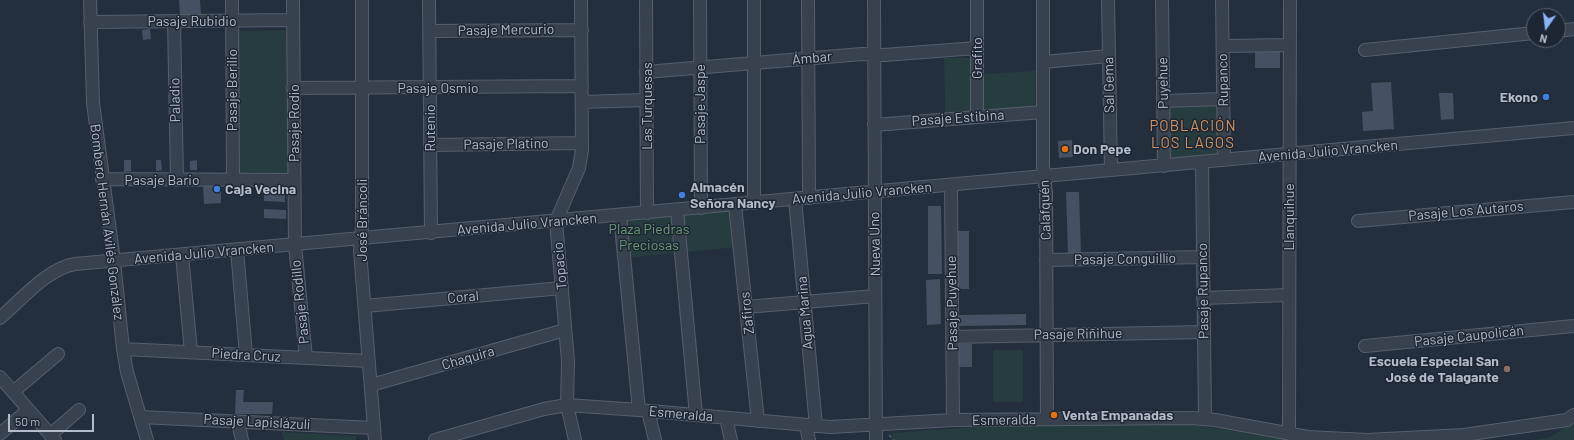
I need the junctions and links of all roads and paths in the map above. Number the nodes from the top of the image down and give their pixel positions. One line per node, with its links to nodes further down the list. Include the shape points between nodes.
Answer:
1 (90, 0): 21 (street, Bombero Hernán Avilés González)
2 (232, 0): 20 (street, Pasaje Berilio)
3 (293, 0): 18 (street, Pasaje Rodio)
4 (362, 0): 38 (street, José Bráncoli)
5 (429, 0): 23 (street, Rutenio)
6 (581, 0): 22 (street, Topacio)
7 (646, 0): 35 (street, Las Turquesas)
8 (700, 0): 34 (street, Pasaje Jaspe)
9 (754, 0): 33 (street)
10 (808, 0): 31 (street)
11 (874, 0): 29 (street, Nueva Uno)
12 (977, 0): 27 (street, Grafito)
13 (1043, 0): 32 (street, Calafquén)
14 (1108, 0): 30 (street, Sal Gema)
15 (1162, 0): 42 (street, Puyehue)
16 (1222, 0): 26 (street, Rupanco)
17 (1290, 0): 25 (street, Llanquihue)
18 (293, 20): 20 (street, Pasaje Rubidio); 37 (street, Pasaje Rodio)
19 (174, 21): 20 (street, Pasaje Rubidio); 21 (street, Pasaje Rubidio); 57 (street, Paladio)
20 (232, 21): 58 (street, Pasaje Berilio)
21 (90, 22): 56 (street, Bombero Hernán Avilés González, via 93,103)
22 (582, 30): 23 (street, Pasaje Mercurio); 36 (street, Topacio)
23 (430, 31): 39 (street, Rutenio)
24 (1526, 34): 28 (street)
25 (1290, 45): 26 (street); 50 (street, Llanquihue)
26 (1223, 46): 40 (street, Rupanco)
27 (977, 48): 29 (street, Ámbar); 45 (street, Grafito)
28 (1365, 50)
29 (874, 54): 31 (street, Ámbar); 46 (street, Nueva Uno)
30 (1109, 56): 32 (street); 54 (street, Sal Gema)
31 (808, 58): 33 (street, Ámbar); 62 (street)
32 (1043, 62): 44 (street, Calafquén)
33 (754, 63): 34 (street, Ámbar); 65 (street)
34 (700, 68): 35 (street, Ámbar); 67 (street, Pasaje Jaspe)
35 (646, 72): 41 (street, Las Turquesas)
36 (582, 86): 39 (street, Pasaje Osmio); 43 (street, Topacio)
37 (293, 88): 38 (street, Pasaje Osmio); 59 (street, Pasaje Rodio)
38 (362, 88): 39 (street, Pasaje Osmio); 74 (street, José Bráncoli)
39 (430, 88): 49 (street, Rutenio)
40 (1223, 99): 42 (street); 51 (street, Rupanco)
41 (646, 100): 43 (street); 69 (street, Las Turquesas)
42 (1163, 101): 53 (street, Puyehue)
43 (582, 102): 48 (street, Topacio)
44 (1043, 112): 45 (street, Pasaje Estibina); 55 (street, Calafquén)
45 (977, 117): 46 (street, Pasaje Estibina)
46 (874, 125): 61 (street, Nueva Uno)
47 (1574, 128): 50 (street, Avenida Julio Vrancken)
48 (582, 143): 49 (street, Pasaje Platino); 72 (street, Topacio, via 579,168)
49 (430, 145): 73 (street, Rutenio)
50 (1290, 154): 51 (street, Avenida Julio Vrancken); 82 (street, Llanquihue)
51 (1224, 160): 52 (street, Avenida Julio Vrancken)
52 (1202, 162): 53 (street, Avenida Julio Vrancken); 78 (street, Pasaje Rupanco)
53 (1164, 166): 54 (street, Avenida Julio Vrancken)
54 (1111, 170): 55 (street, Avenida Julio Vrancken)
55 (1044, 176): 60 (street, Avenida Julio Vrancken); 80 (street, Calafquén)
56 (102, 179): 57 (street, Pasaje Bario); 79 (street, Bombero Hernán Avilés González)
57 (177, 180): 58 (street, Pasaje Bario)
58 (232, 180): 59 (street, Pasaje Bario)
59 (294, 180): 75 (street, Pasaje Rodio)
60 (950, 185): 61 (street, Avenida Julio Vrancken); 93 (street, Pasaje Puyehue)
61 (874, 192): 62 (street, Avenida Julio Vrancken); 83 (street, Nueva Uno)
62 (809, 198): 63 (street, Avenida Julio Vrancken)
63 (795, 199): 65 (street, Avenida Julio Vrancken); 85 (street, Agua Marina)
64 (1574, 202): 71 (street, Pasaje Los Autaros)
65 (754, 203): 66 (street, Avenida Julio Vrancken)
66 (735, 205): 67 (street, Avenida Julio Vrancken); 87 (street, Zafiros)
67 (701, 208): 68 (street, Avenida Julio Vrancken)
68 (677, 210): 69 (street, Avenida Julio Vrancken); 108 (street)
69 (647, 213): 70 (street, Avenida Julio Vrancken)
70 (620, 215): 72 (street, Avenida Julio Vrancken); 107 (street)
71 (1358, 220)
72 (556, 221): 73 (street, Avenida Julio Vrancken); 81 (street, Topacio)
73 (431, 233): 74 (street, Avenida Julio Vrancken)
74 (361, 239): 75 (street, Avenida Julio Vrancken); 86 (street, José Bráncoli)
75 (295, 245): 76 (street, Avenida Julio Vrancken); 99 (street, Pasaje Rodillo)
76 (237, 250): 77 (street, Avenida Julio Vrancken); 98 (street)
77 (182, 255): 79 (street, Avenida Julio Vrancken); 96 (street)
78 (1203, 257): 80 (street, Pasaje Conguillío); 84 (street, Pasaje Rupanco)
79 (114, 260): 88 (street, Avenida Julio Vrancken, via 68,265 55,271); 95 (street, Bombero Hernán Avilés González)
80 (1046, 260): 92 (street, Calafquén)
81 (562, 288): 86 (street, Coral); 90 (street, Topacio)
82 (1289, 295): 84 (street); 121 (street, Llanquihue)
83 (875, 296): 85 (street); 117 (street, Nueva Uno)
84 (1203, 298): 91 (street, Pasaje Rupanco)
85 (804, 302): 87 (street); 118 (street, Agua Marina)
86 (364, 306): 100 (street, José Bráncoli)
87 (746, 307): 115 (street, Zafiros)
88 (0, 318)
89 (1574, 326): 94 (street, Pasaje Caupolicán)
90 (565, 330): 102 (street, Chaquira); 104 (street, Topacio)
91 (1204, 332): 92 (street, Pasaje Riñihue); 113 (street, Pasaje Rupanco)
92 (1046, 335): 93 (street, Pasaje Riñihue); 112 (street, Calafquén)
93 (952, 337): 114 (street, Pasaje Puyehue)
94 (1365, 346)
95 (123, 349): 96 (street, Piedra Cruz); 110 (street, Bombero Hernán Avilés González)
96 (191, 352): 98 (street, Piedra Cruz)
97 (58, 354): 103 (street)
98 (246, 355): 99 (street, Piedra Cruz)
99 (306, 358): 100 (street, Piedra Cruz)
100 (369, 361): 102 (street, José Bráncoli)
101 (0, 377): 103 (street)
102 (371, 385): 119 (street, José Bráncoli)
103 (13, 392): 105 (street)
104 (567, 406): 107 (street, Esmeralda); 126 (street, Esmeralda, via 544,409); 127 (street, Topacio)
105 (28, 410): 120 (street); 122 (street)
106 (79, 410): 122 (street)
107 (644, 411): 108 (street, Esmeralda); 128 (street)
108 (696, 415): 111 (street, Esmeralda)
109 (1574, 415): 121 (street, Esmeralda, via 1567,420 1456,435 1347,440)
110 (140, 417): 116 (street, Pasaje Lapislázuli); 123 (street, Bombero Hernán Avilés González)
111 (726, 418): 115 (street, Esmeralda); 129 (street)
112 (1047, 419): 113 (street, Esmeralda); 114 (street, Esmeralda)
113 (1205, 419): 121 (street, Esmeralda)
114 (953, 420): 117 (street, Esmeralda)
115 (758, 421): 118 (street, Esmeralda)
116 (238, 422): 119 (street, Pasaje Lapislázuli); 124 (street)
117 (877, 424): 118 (street, Esmeralda); 131 (street, Nueva Uno)
118 (811, 426): 130 (street, Agua Marina)
119 (374, 428): 125 (street, José Bráncoli)
120 (0, 434)
121 (1289, 434)
122 (52, 437)
123 (147, 440)
124 (242, 440)
125 (375, 440)
126 (435, 440)
127 (575, 440)
128 (655, 440)
129 (731, 440)
130 (809, 440)
131 (876, 440)

